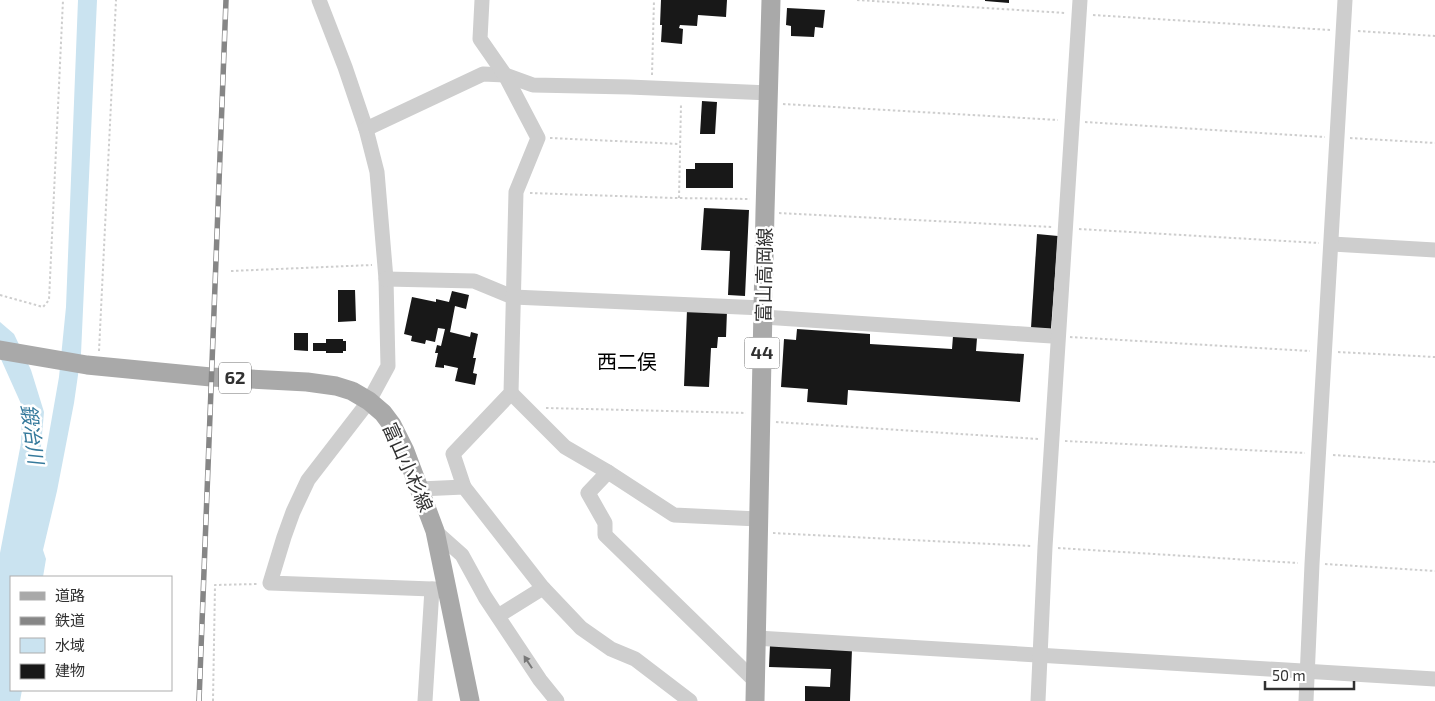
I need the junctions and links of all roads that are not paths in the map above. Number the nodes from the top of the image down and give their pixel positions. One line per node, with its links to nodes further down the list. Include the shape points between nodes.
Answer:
1 (319, 0): 8 (street)
2 (482, 0): 6 (street, via 480,39)
3 (1345, 0): 9 (street)
4 (773, 1): 7 (main road, 富山高岡線 / 44)
5 (1080, 7): 14 (street)
6 (505, 75): 7 (street, via 534,84 682,89); 8 (street, via 483,74); 12 (street, via 538,138 516,192)
7 (768, 98): 13 (main road, 富山高岡線 / 44)
8 (366, 129): 11 (street, via 377,172)
9 (1332, 244): 10 (street); 28 (street)
10 (1435, 250)
11 (385, 272): 12 (street, via 474,281); 17 (street, via 388,366)
12 (514, 297): 13 (street); 16 (street)
13 (763, 312): 14 (street); 21 (main road, 富山高岡線 / 44)
14 (1055, 336): 27 (street)
15 (0, 350): 17 (main road, 富山小杉線 / 62, via 93,365 336,386)
16 (511, 393): 18 (street, via 565,447); 19 (street, via 453,454)
17 (369, 401): 20 (main road, 富山小杉線 / 62, via 392,425); 24 (street, via 308,480 293,512 270,584)
18 (608, 472): 21 (street, via 674,515); 30 (street, via 588,493 605,523 605,534)
19 (464, 487): 20 (street); 23 (street)
20 (420, 489): 22 (main road, 富山小杉線 / 62)
21 (758, 526): 26 (main road, 富山高岡線 / 44)
22 (435, 531): 24 (main road, 富山小杉線 / 62); 25 (street, via 462,555)
23 (543, 588): 25 (street); 34 (street, via 581,628 611,649 634,659)
24 (439, 589): 31 (street); 32 (main road, 富山小杉線 / 62)
25 (498, 616): 33 (street, one-way to 25)
26 (756, 638): 27 (street); 30 (main road, 富山高岡線 / 44)
27 (1040, 655): 28 (street); 36 (street)
28 (1307, 671): 29 (street); 37 (street)
29 (1435, 679)
30 (755, 681): 35 (main road, 富山高岡線 / 44)
31 (425, 701)
32 (470, 701)
33 (557, 701)
34 (690, 701)
35 (755, 701)
36 (1038, 701)
37 (1306, 701)

